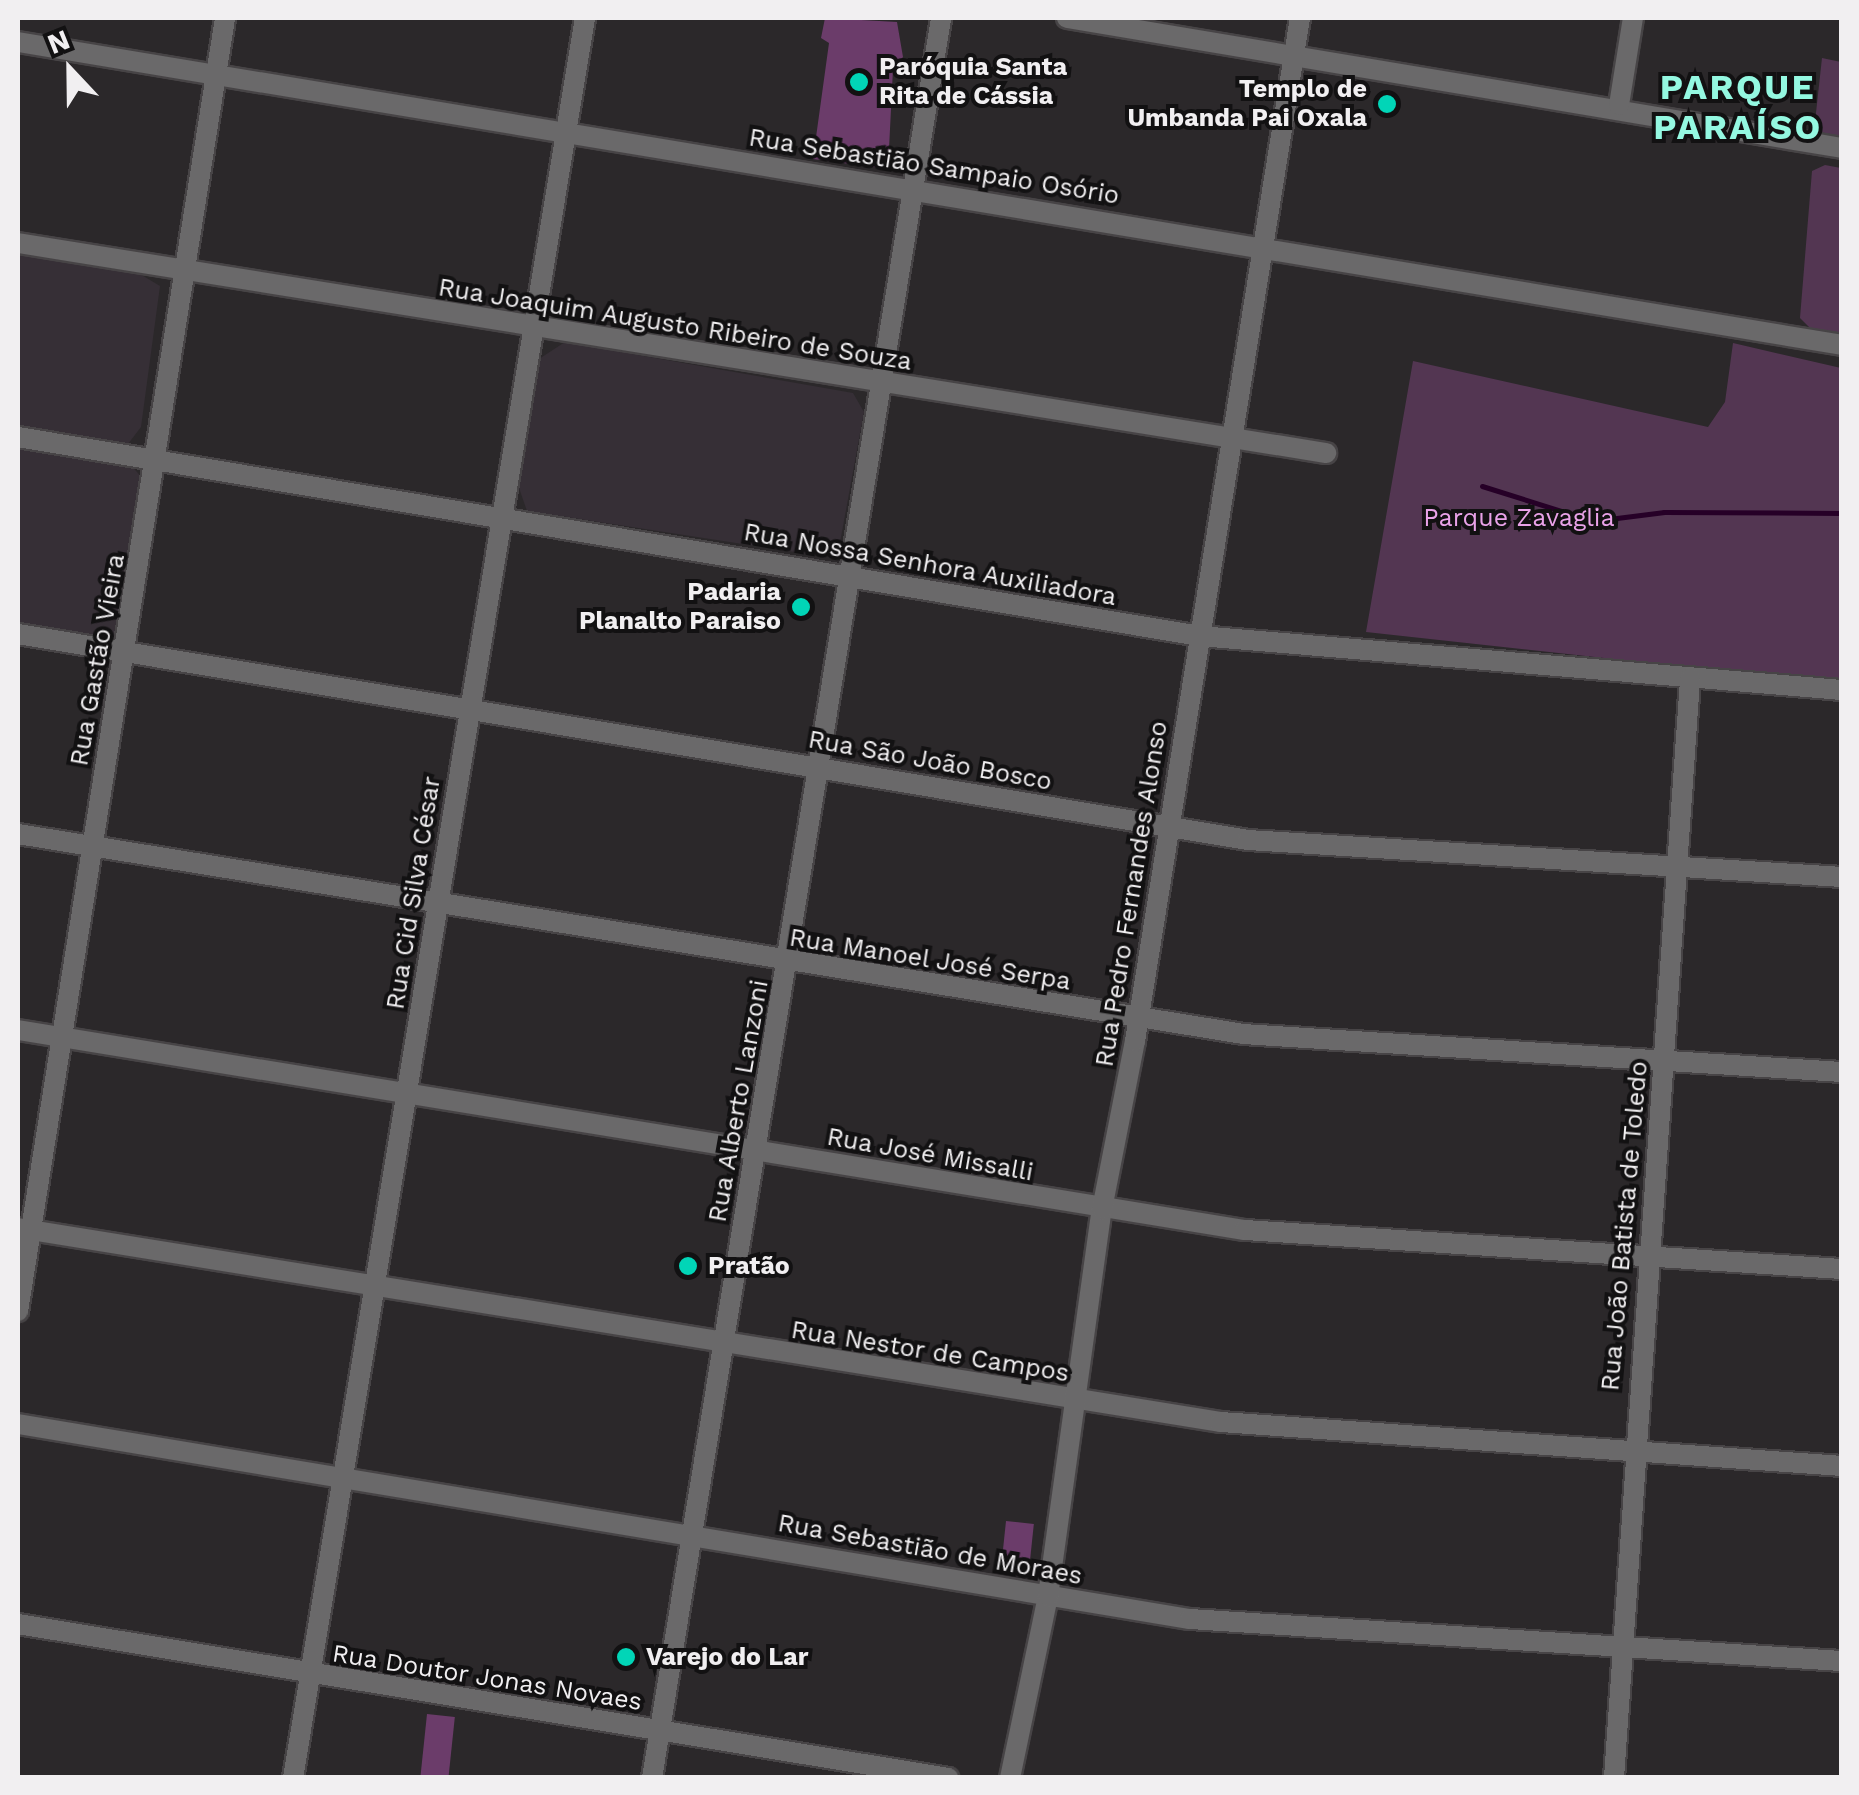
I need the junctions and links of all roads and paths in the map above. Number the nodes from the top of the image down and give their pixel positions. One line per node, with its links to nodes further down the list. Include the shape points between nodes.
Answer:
1 (224, 18): 9 (street, Rua Gastão Vieira)
2 (584, 18): 11 (street, Rua Cid Silva César)
3 (942, 18): 13 (street, Rua Alberto Lanzoni)
4 (1067, 18): 8 (street)
5 (1300, 18): 8 (street, Rua Pedro Fernandes Alonso)
6 (1634, 18): 10 (street)
7 (18, 42): 9 (street, Rua Sebastião Sampaio Osório)
8 (1294, 54): 10 (street); 15 (street, Rua Pedro Fernandes Alonso)
9 (213, 77): 11 (street, Rua Sebastião Sampaio Osório); 16 (street, Rua Gastão Vieira)
10 (1619, 106): 12 (street)
11 (569, 133): 13 (street, Rua Sebastião Sampaio Osório); 17 (street, Rua Cid Silva César)
12 (1842, 148)
13 (915, 190): 15 (street, Rua Sebastião Sampaio Osório); 19 (street, Rua Alberto Lanzoni)
14 (18, 243): 16 (street, Rua Joaquim Augusto Ribeiro de Souza)
15 (1265, 245): 18 (street, Rua Sebastião Sampaio Osório); 21 (street, Rua Pedro Fernandes Alonso)
16 (183, 271): 17 (street, Rua Joaquim Augusto Ribeiro de Souza); 23 (street, Rua Gastão Vieira)
17 (531, 329): 19 (street, Rua Joaquim Augusto Ribeiro de Souza); 24 (street, Rua Cid Silva César)
18 (1842, 345)
19 (883, 382): 21 (street, Rua Joaquim Augusto Ribeiro de Souza); 25 (street, Rua Alberto Lanzoni)
20 (18, 437): 23 (street, Rua Nossa Senhora Auxiliadora)
21 (1231, 440): 22 (street, Rua Joaquim Augusto Ribeiro de Souza); 27 (street, Rua Pedro Fernandes Alonso)
22 (1326, 454)
23 (156, 460): 24 (street, Rua Nossa Senhora Auxiliadora); 28 (street, Rua Gastão Vieira)
24 (502, 516): 25 (street, Rua Nossa Senhora Auxiliadora); 31 (street, Rua Cid Silva César)
25 (847, 578): 27 (street, Rua Nossa Senhora Auxiliadora); 32 (street, Rua Alberto Lanzoni)
26 (18, 634): 28 (street, Rua São João Bosco)
27 (1200, 636): 29 (street, Rua Nossa Senhora Auxiliadora); 33 (street, Rua Pedro Fernandes Alonso)
28 (125, 650): 31 (street, Rua São João Bosco); 35 (street, Rua Gastão Vieira)
29 (1690, 679): 30 (street, Rua Nossa Senhora Auxiliadora); 36 (street, Rua João Batista de Toledo)
30 (1842, 690)
31 (469, 710): 32 (street, Rua São João Bosco); 38 (street, Rua Cid Silva César)
32 (816, 767): 33 (street, Rua São João Bosco); 39 (street, Rua Alberto Lanzoni)
33 (1167, 826): 36 (street, Rua São João Bosco, via 1248,840); 40 (street, Rua Pedro Fernandes Alonso)
34 (18, 834): 35 (street, Rua Manoel José Serpa)
35 (92, 846): 38 (street, Rua Manoel José Serpa); 42 (street, Rua Gastão Vieira)
36 (1676, 866): 37 (street, Rua São João Bosco); 43 (street, Rua João Batista de Toledo)
37 (1842, 876)
38 (439, 902): 39 (street, Rua Manoel José Serpa); 45 (street, Rua Cid Silva César)
39 (787, 964): 40 (street, Rua Manoel José Serpa); 46 (street, Rua Alberto Lanzoni)
40 (1139, 1017): 43 (street, Rua Manoel José Serpa, via 1243,1034); 47 (street, Rua Pedro Fernandes Alonso)
41 (18, 1030): 42 (street, Rua José Missalli)
42 (60, 1036): 45 (street, Rua José Missalli); 48 (street, Rua Gastão Vieira)
43 (1663, 1060): 44 (street, Rua Manoel José Serpa); 49 (street, Rua João Batista de Toledo)
44 (1842, 1072)
45 (406, 1095): 46 (street, Rua José Missalli); 51 (street, Rua Cid Silva César)
46 (757, 1149): 47 (street, Rua José Missalli); 53 (street, Rua Alberto Lanzoni)
47 (1102, 1210): 49 (street, Rua José Missalli, via 1245,1230); 54 (street, Rua Pedro Fernandes Alonso)
48 (24, 1229): 51 (street, Rua Nestor de Campos); 52 (street, Rua Gastão Vieira)
49 (1646, 1256): 50 (street, Rua José Missalli); 56 (street, Rua João Batista de Toledo)
50 (1842, 1269)
51 (373, 1288): 53 (street, Rua Nestor de Campos); 58 (street, Rua Cid Silva César)
52 (18, 1311)
53 (722, 1345): 54 (street, Rua Nestor de Campos); 59 (street, Rua Alberto Lanzoni)
54 (1074, 1400): 56 (street, Rua Nestor de Campos, via 1221,1422); 60 (street, Rua Pedro Fernandes Alonso)
55 (18, 1424): 58 (street, Rua Sebastião de Moraes)
56 (1633, 1452): 57 (street, Rua Nestor de Campos); 62 (street, Rua João Batista de Toledo)
57 (1842, 1466)
58 (344, 1477): 59 (street, Rua Sebastião de Moraes); 64 (street, Rua Cid Silva César)
59 (694, 1536): 60 (street, Rua Sebastião de Moraes); 65 (street, Rua Alberto Lanzoni)
60 (1048, 1596): 62 (street, Rua Sebastião de Moraes, via 1190,1619); 69 (street, Rua Pedro Fernandes Alonso)
61 (18, 1624): 64 (street, Rua Doutor Jonas Novaes)
62 (1622, 1646): 63 (street, Rua Sebastião de Moraes); 70 (street, Rua João Batista de Toledo)
63 (1842, 1660)
64 (307, 1674): 65 (street, Rua Doutor Jonas Novaes); 66 (street, Rua Cid Silva César)
65 (660, 1730): 67 (street, Rua Alberto Lanzoni); 68 (street, Rua Doutor Jonas Novaes)
66 (293, 1778)
67 (652, 1778)
68 (948, 1778)
69 (1010, 1778)
70 (1614, 1778)

